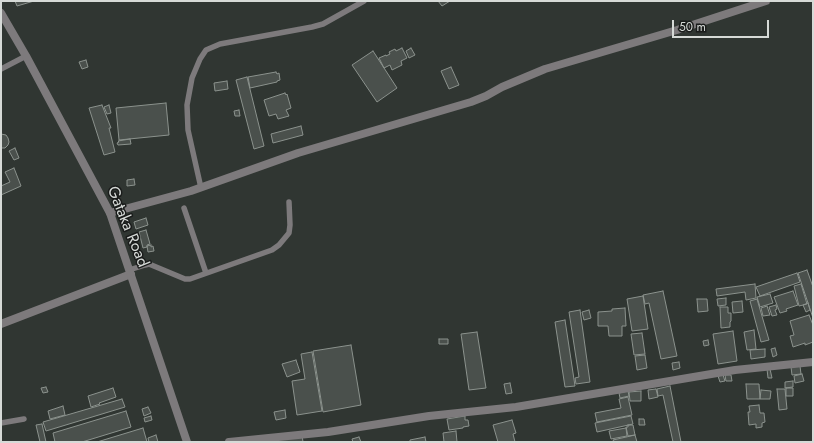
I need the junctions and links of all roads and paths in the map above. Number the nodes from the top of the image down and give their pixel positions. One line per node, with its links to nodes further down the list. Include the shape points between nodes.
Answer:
1 (364, 1): 6 (lane, via 322,24 220,44 206,50 192,78 187,105 188,130)
2 (766, 1): 6 (street, via 546,69 471,102 298,153)
3 (1, 13): 4 (street, Gataka Road)
4 (26, 56): 5 (lane); 9 (street, Gataka Road)
5 (1, 69)
6 (201, 188): 9 (street)
7 (290, 202): 11 (lane, via 289,233 278,245 272,250)
8 (184, 208): 11 (lane)
9 (110, 213): 10 (street, Gataka Road)
10 (130, 272): 11 (lane, via 149,264 184,279); 12 (street); 16 (street, Gataka Road)
11 (206, 273)
12 (1, 324)
13 (813, 362): 17 (street, via 735,370 516,407)
14 (24, 419): 15 (lane)
15 (1, 423)
16 (188, 442)
17 (230, 442)

